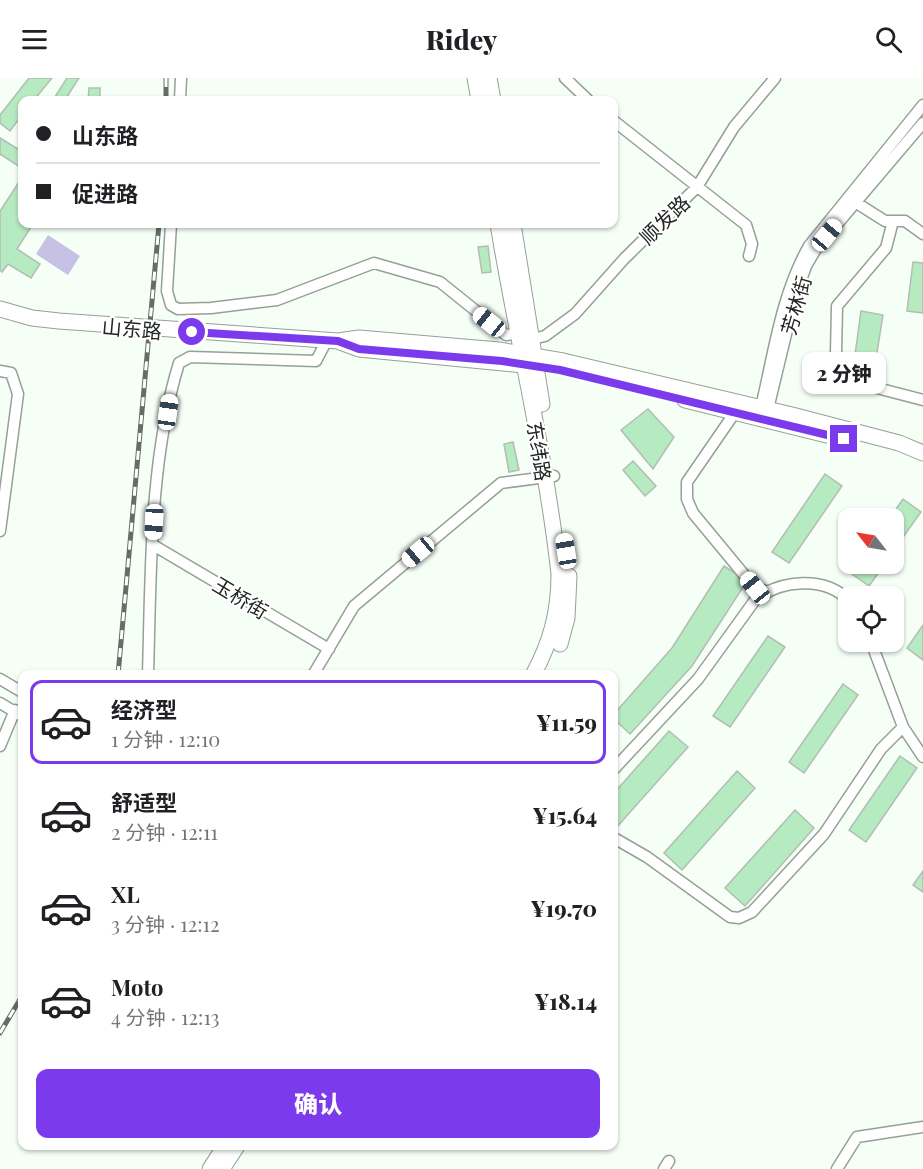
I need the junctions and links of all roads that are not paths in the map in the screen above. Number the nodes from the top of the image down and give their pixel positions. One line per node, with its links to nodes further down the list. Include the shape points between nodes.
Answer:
1 (181, 78): 6 (street)
2 (475, 78): 7 (main road)
3 (489, 78): 8 (main road)
4 (565, 78): 9 (street)
5 (775, 78): 13 (street, 顺发路, via 734,127)
6 (180, 96)
7 (477, 96)
8 (492, 96)
9 (584, 96)
10 (923, 105): 28 (street, via 799,262 788,293)
11 (923, 123): 14 (street, 芳林街)
12 (618, 124): 13 (street)
13 (697, 187): 20 (street, via 746,225 752,244); 22 (street, 顺发路, via 575,314 546,336)
14 (855, 202): 15 (street, via 885,221); 28 (street, 芳林街, via 806,266)
15 (893, 221): 19 (street, via 905,221); 26 (street, via 886,248 837,306 836,352 846,381)
16 (171, 228): 22 (street, via 167,291 171,305 178,309 277,300 374,263 440,282 506,335)
17 (499, 228): 22 (main road, 东纬路)
18 (513, 228): 22 (main road, 东纬路)
19 (923, 234)
20 (749, 256)
21 (0, 309): 23 (main road, 山东路, via 59,321)
22 (525, 336): 24 (main road, 东纬路)
23 (332, 340): 24 (main road, 山东路, via 419,342); 33 (street, via 316,361 190,357 179,363 169,401)
24 (529, 360): 27 (main road, 山东路); 31 (main road, 东纬路)
25 (0, 371): 32 (street, via 11,373 18,394)
26 (923, 400)
27 (739, 407): 28 (main road, 山东路); 34 (street, via 687,482 687,500 693,513 755,588)
28 (764, 412): 29 (main road, via 899,443); 30 (main road)
29 (923, 453)
30 (923, 463)
31 (549, 477): 36 (street, via 501,483 354,606); 40 (main road, 东纬路, via 559,596 552,635); 41 (main road, 东纬路, via 566,551 569,597 561,640)
32 (0, 531)
33 (153, 545): 36 (street, 玉桥街); 38 (street)
34 (766, 591): 35 (street, via 783,585 813,584); 50 (street, via 755,600 698,679)
35 (838, 592)
36 (329, 649): 39 (street)
37 (874, 652): 47 (street)
38 (148, 670)
39 (316, 670)
40 (535, 670)
41 (547, 670)
42 (0, 679): 43 (street)
43 (18, 690)
44 (0, 703): 45 (street)
45 (18, 712)
46 (18, 715): 48 (street)
47 (903, 727): 49 (street); 51 (street, via 881,749 824,834 752,912 739,918 730,917)
48 (0, 746)
49 (923, 757)
50 (618, 764)
51 (618, 840)
52 (923, 1127): 57 (street, via 857,1137)
53 (222, 1150): 55 (main road)
54 (234, 1150): 56 (main road)
55 (210, 1169)
56 (222, 1169)
57 (837, 1169)

